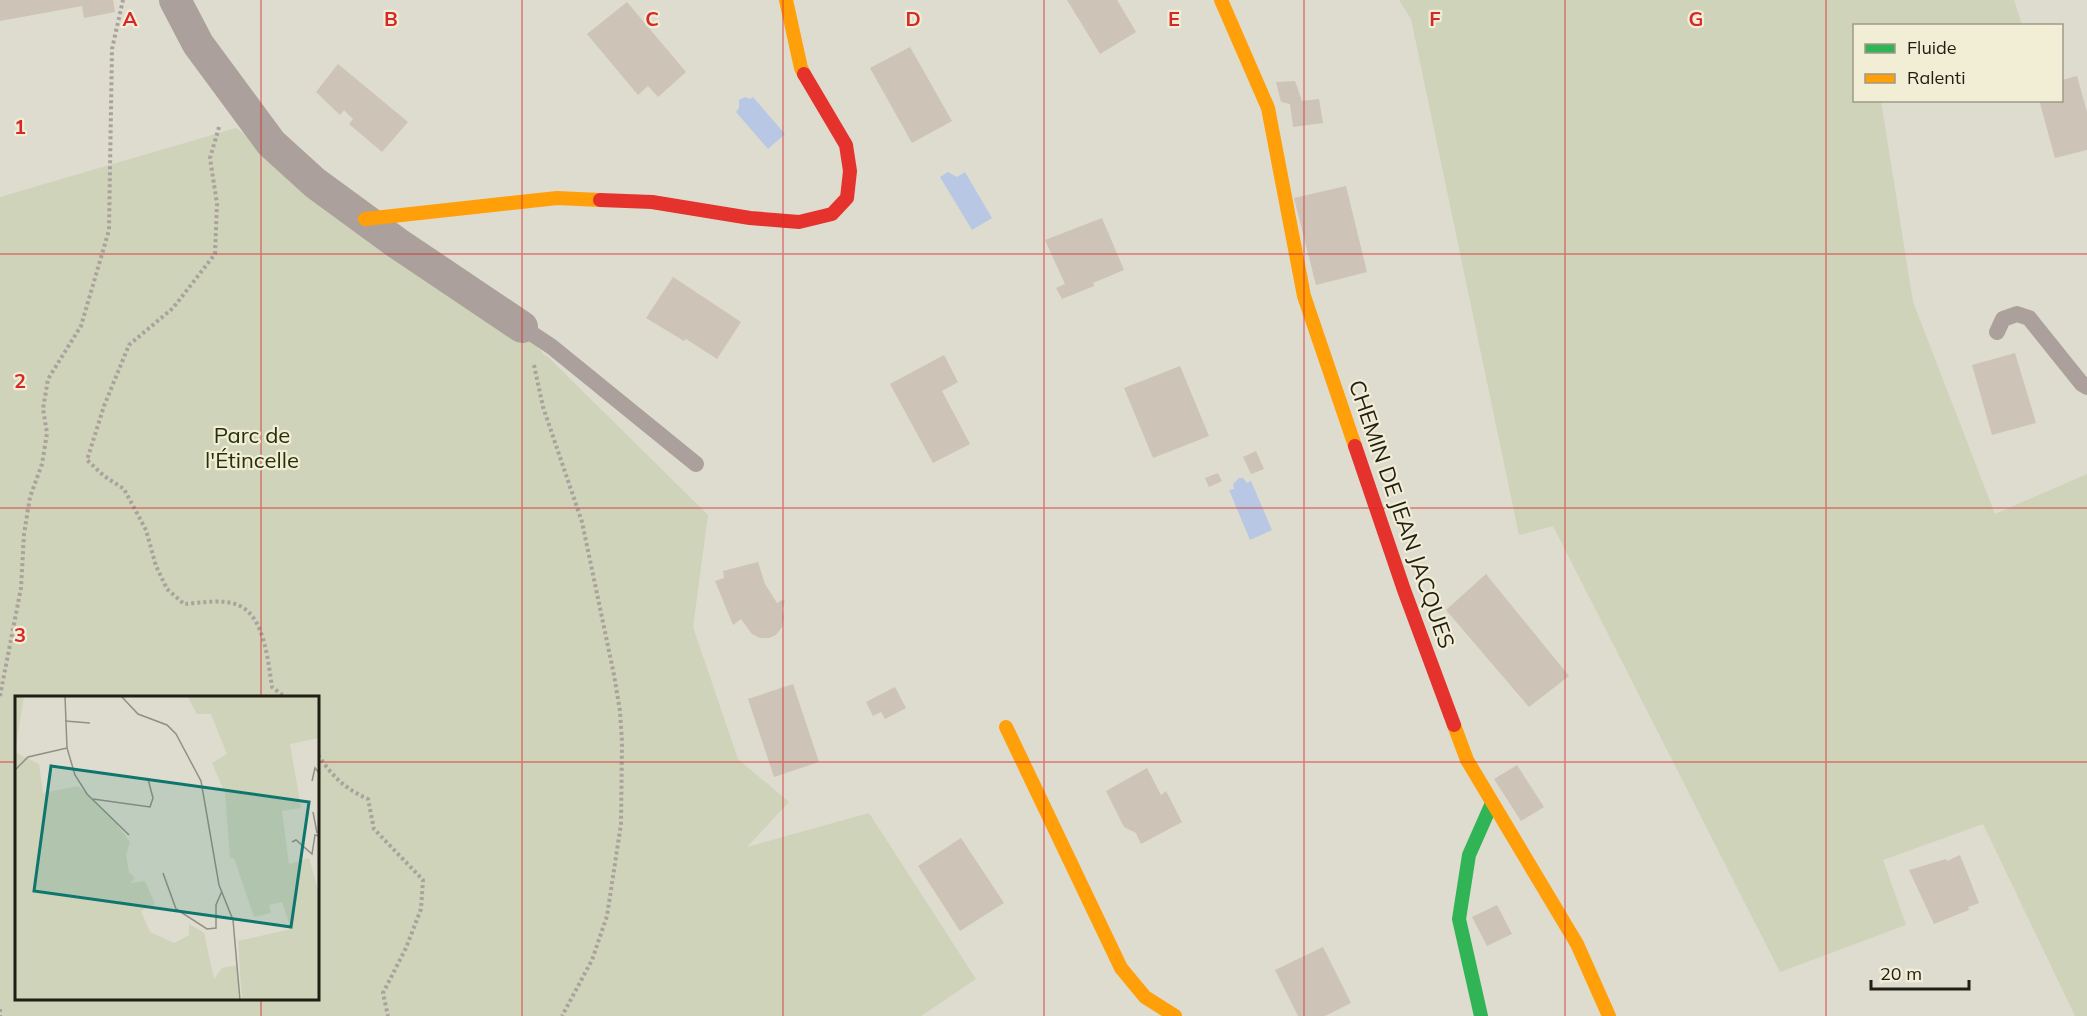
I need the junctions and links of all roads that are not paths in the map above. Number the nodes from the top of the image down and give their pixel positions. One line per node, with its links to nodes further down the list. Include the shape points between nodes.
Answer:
1 (175, 0): 4 (street, via 198,44 271,143 315,183)
2 (786, 0): 4 (street, via 801,68 846,145 850,171 847,198 832,214 799,222 652,202 557,198)
3 (1221, 0): 10 (street, CHEMIN DE JEAN JACQUES, via 1268,108 1308,307 1459,739)
4 (365, 219): 5 (street)
5 (522, 327): 8 (lane)
6 (1998, 332): 7 (lane, via 2002,319 2016,314 2029,318)
7 (2087, 387)
8 (696, 464)
9 (1006, 727): 11 (street, via 1121,968 1145,997)
10 (1492, 803): 12 (street, via 1469,855 1459,919); 13 (street, CHEMIN DE JEAN JACQUES, via 1577,944)
11 (1175, 1016)
12 (1481, 1016)
13 (1609, 1016)

